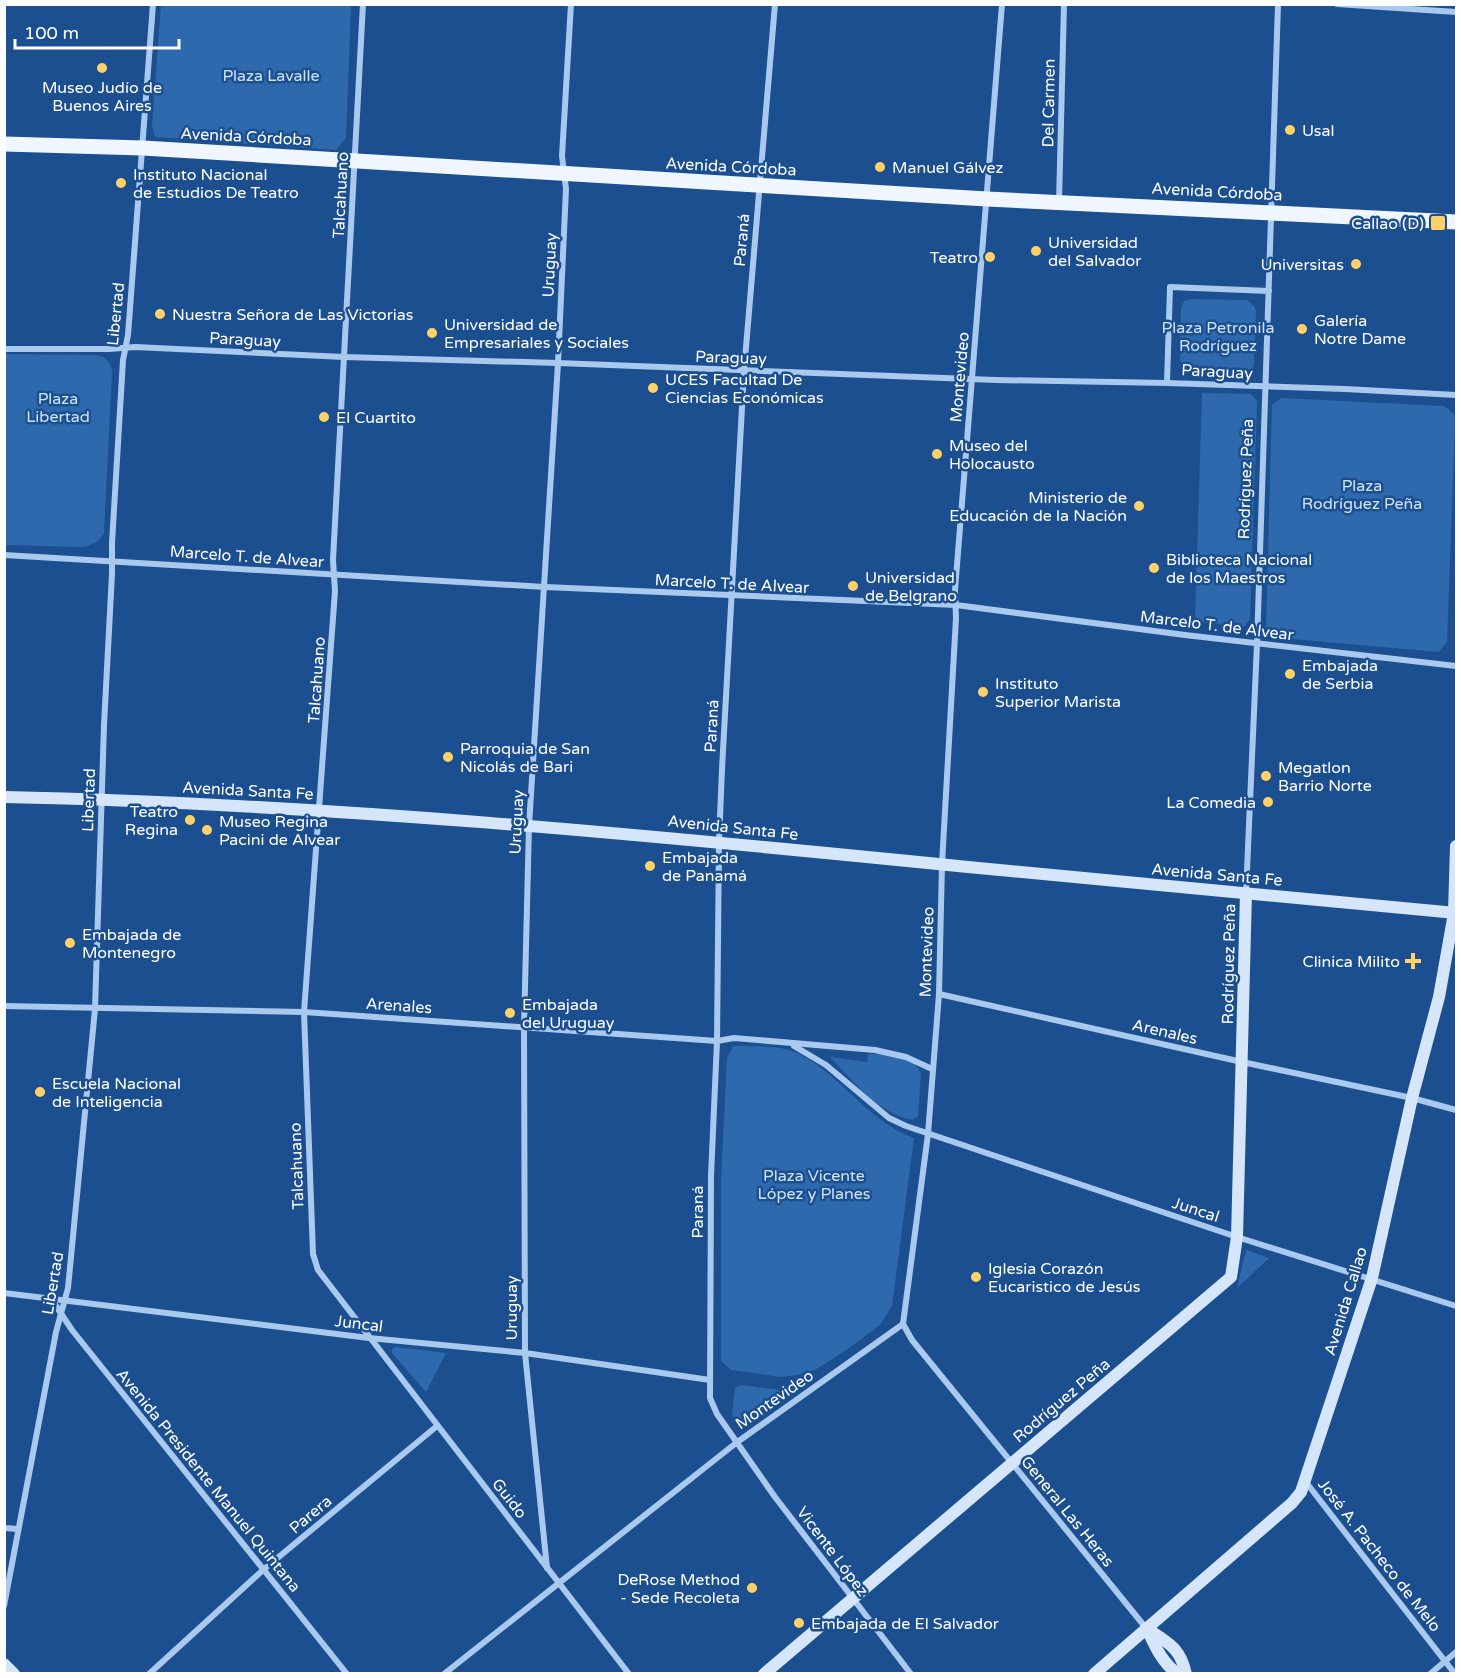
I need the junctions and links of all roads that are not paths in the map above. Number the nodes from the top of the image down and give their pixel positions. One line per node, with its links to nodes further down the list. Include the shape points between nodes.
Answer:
1 (153, 4): 11 (street, Libertad)
2 (363, 4): 12 (street, Talcahuano)
3 (571, 4): 13 (street, Uruguay)
4 (776, 4): 14 (street, Paraná)
5 (1002, 4): 15 (street, Montevideo)
6 (1064, 4): 16 (street, Del Carmen)
7 (1278, 4): 17 (street, Rodríguez Peña)
8 (1337, 4): 9 (street)
9 (1456, 12)
10 (4, 144): 11 (main road, Avenida Córdoba)
11 (143, 147): 12 (main road, Avenida Córdoba); 20 (street, Libertad)
12 (355, 160): 13 (main road, Avenida Córdoba); 22 (street, Talcahuano)
13 (564, 174): 14 (main road, Avenida Córdoba); 23 (street, Uruguay)
14 (760, 186): 15 (main road, Avenida Córdoba); 24 (street, Paraná)
15 (987, 199): 16 (main road, Avenida Córdoba); 25 (street, Montevideo)
16 (1059, 202): 17 (main road, Avenida Córdoba)
17 (1272, 212): 18 (main road, Avenida Córdoba); 19 (street, Rodríguez Peña)
18 (1456, 222)
19 (1269, 291): 26 (street, via 1170,287); 27 (street, Rodríguez Peña)
20 (126, 348): 21 (street, Paraguay); 22 (street, Paraguay); 30 (street, Libertad)
21 (4, 349)
22 (344, 357): 23 (street, Paraguay); 31 (street, Talcahuano)
23 (558, 363): 24 (street, Paraguay); 32 (street, Uruguay)
24 (744, 371): 25 (street, Paraguay); 33 (street, Paraná)
25 (973, 378): 26 (street, Paraguay); 34 (street, Montevideo)
26 (1167, 383): 27 (street, Paraguay)
27 (1264, 387): 28 (street, Paraguay); 35 (street, Rodríguez Peña)
28 (1456, 396)
29 (4, 555): 30 (street, Marcelo T. de Alvear)
30 (111, 561): 31 (street, Marcelo T. de Alvear); 38 (street, Libertad)
31 (334, 575): 32 (street, Marcelo T. de Alvear); 39 (street, Talcahuano)
32 (544, 587): 33 (street, Marcelo T. de Alvear); 40 (street, Uruguay)
33 (731, 597): 34 (street, Marcelo T. de Alvear); 41 (street, Paraná)
34 (956, 605): 35 (street, Marcelo T. de Alvear); 43 (street, Montevideo)
35 (1257, 644): 36 (street, Marcelo T. de Alvear); 44 (street, Rodríguez Peña)
36 (1456, 666)
37 (4, 797): 38 (main road, Avenida Santa Fe)
38 (101, 800): 39 (main road, Avenida Santa Fe); 48 (street, Libertad)
39 (319, 810): 40 (main road, Avenida Santa Fe); 49 (street, Talcahuano)
40 (529, 826): 41 (main road, Avenida Santa Fe); 50 (street, Uruguay)
41 (719, 842): 43 (main road, Avenida Santa Fe); 51 (street, Paraná)
42 (1456, 846): 45 (main road, Avenida Callao)
43 (942, 864): 44 (main road, Avenida Santa Fe); 46 (street, Montevideo)
44 (1246, 893): 45 (main road, Avenida Santa Fe); 53 (main road, Rodríguez Peña)
45 (1455, 913): 55 (main road, Avenida Callao)
46 (939, 994): 53 (street, Arenales); 54 (street, Montevideo)
47 (4, 1006): 48 (street, Arenales)
48 (95, 1009): 49 (street, Arenales); 61 (street, Libertad)
49 (304, 1012): 50 (street, Arenales); 66 (street, Talcahuano, via 313,1254 318,1270)
50 (524, 1027): 51 (street, Arenales); 67 (street, Uruguay)
51 (717, 1041): 52 (street, Arenales, via 734,1038); 68 (street, Paraná, via 711,1176)
52 (791, 1044): 54 (street, Arenales, via 892,1053); 57 (street, Arenales, via 826,1065 889,1118)
53 (1242, 1062): 55 (street, Arenales); 58 (main road, Rodríguez Peña)
54 (932, 1069): 57 (street, Montevideo)
55 (1412, 1098): 56 (street, Arenales); 59 (main road, Avenida Callao)
56 (1456, 1110)
57 (927, 1134): 58 (street, Juncal); 65 (street, Montevideo)
58 (1237, 1237): 59 (street, Juncal); 71 (main road, Rodríguez Peña, via 1231,1277)
59 (1372, 1278): 63 (street, Juncal); 72 (main road, Avenida Callao)
60 (4, 1293): 62 (street, Juncal)
61 (65, 1299): 62 (street, Juncal); 64 (street, Libertad); 66 (street, Juncal)
62 (52, 1300): 64 (street, Avenida Presidente Manuel Quintana)
63 (1456, 1306)
64 (61, 1315): 74 (street, Libertad); 76 (street, Avenida Presidente Manuel Quintana)
65 (903, 1324): 70 (street, Montevideo); 71 (street, General Las Heras)
66 (369, 1338): 67 (street, Juncal); 69 (street, Guido)
67 (525, 1353): 68 (street, Juncal); 75 (street, Uruguay)
68 (710, 1380): 70 (street, Paraná, via 710,1398)
69 (437, 1426): 75 (street, Guido); 76 (street, Parera)
70 (736, 1443): 77 (street, Montevideo); 79 (street, Vicente López)
71 (1012, 1464): 79 (main road, Rodríguez Peña); 81 (street, General Las Heras)
72 (1305, 1481): 81 (main road, Avenida Callao, via 1292,1503); 83 (street, José A. Pacheco de Melo)
73 (4, 1528): 74 (street)
74 (18, 1529): 78 (street, Libertad)
75 (547, 1568): 77 (street, Guido)
76 (263, 1570): 86 (street, Parera); 87 (street, Avenida Presidente Manuel Quintana)
77 (558, 1583): 88 (street, Montevideo); 89 (street, Guido)
78 (6, 1593): 80 (street, Libertad)
79 (851, 1598): 90 (main road, Rodríguez Peña); 91 (street, Vicente López)
80 (4, 1606)
81 (1146, 1628): 92 (main road, Avenida Callao); 93 (main road, via 1159,1653); 94 (main road, via 1172,1646 1183,1659)
82 (1456, 1652): 83 (street)
83 (1445, 1661): 95 (street); 96 (street, José A. Pacheco de Melo)
84 (4, 1664): 85 (main road)
85 (14, 1674)
86 (149, 1674)
87 (347, 1674)
88 (444, 1674)
89 (629, 1674)
90 (764, 1674)
91 (911, 1674)
92 (1094, 1674)
93 (1178, 1674)
94 (1186, 1674)
95 (1430, 1674)
96 (1455, 1674)

